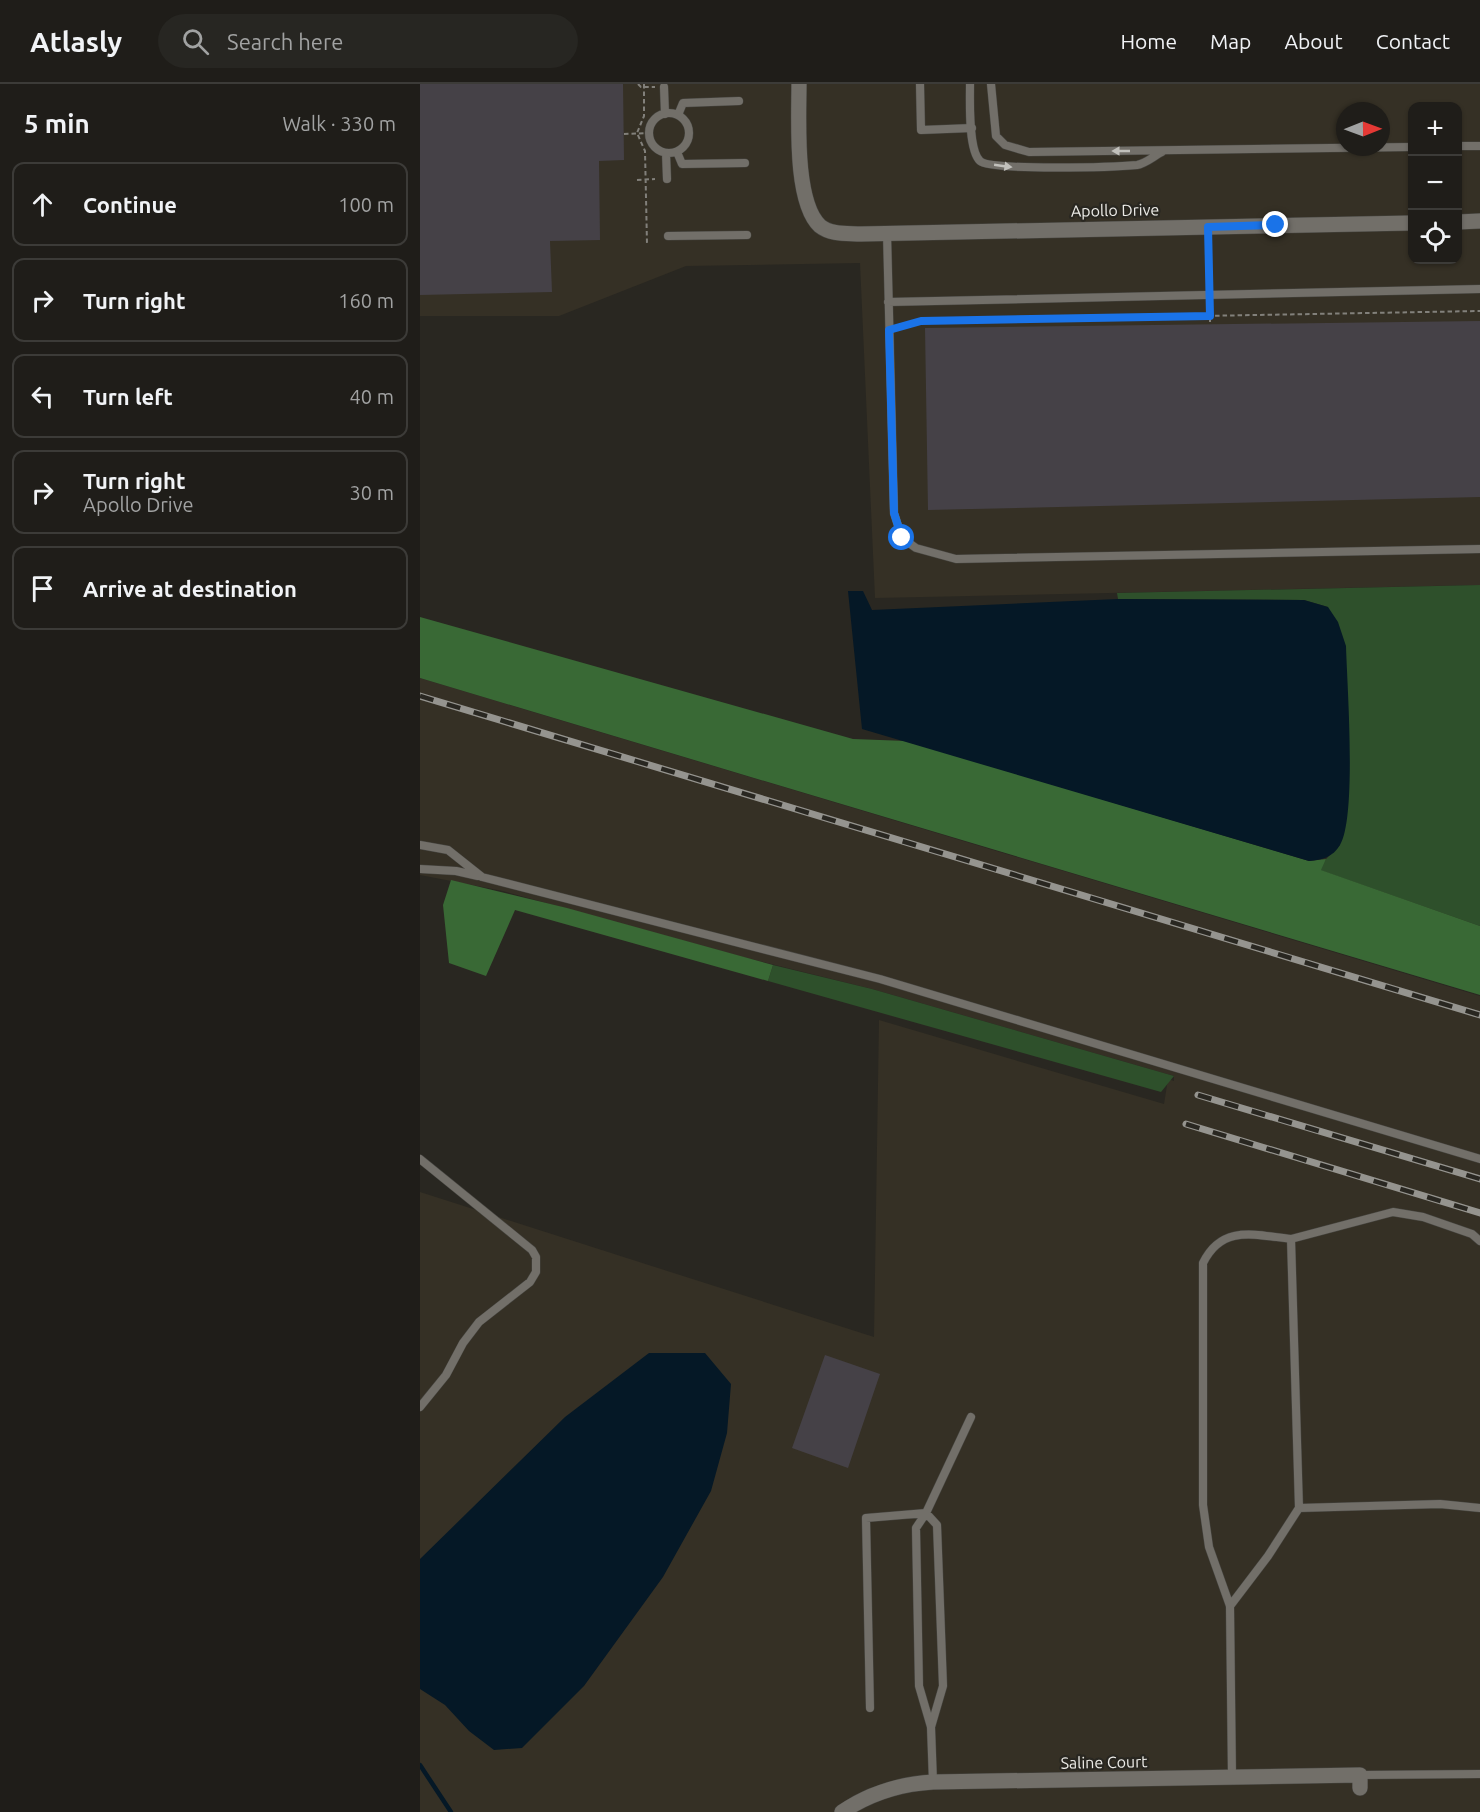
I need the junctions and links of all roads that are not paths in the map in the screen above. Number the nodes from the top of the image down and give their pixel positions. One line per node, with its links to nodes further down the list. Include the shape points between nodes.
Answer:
1 (799, 84): 21 (street, Apollo Drive, via 807,205 820,226 841,233)
2 (920, 84): 9 (lane, via 921,130)
3 (970, 84): 9 (lane)
4 (991, 84): 13 (lane, one-way to 4, via 1029,152 1005,145 996,136)
5 (664, 87): 7 (lane)
6 (739, 101): 8 (lane, via 683,102)
7 (665, 114): 8 (lane); 15 (lane, via 654,121 649,133 653,146)
8 (678, 115): 14 (lane, via 689,131 687,143)
9 (972, 128): 13 (lane, one-way to 13, via 973,148 980,161 1011,168 1140,165)
10 (1462, 146): 11 (lane)
11 (1480, 146)
12 (1408, 147): 13 (lane)
13 (1163, 151)
14 (677, 152): 15 (lane); 16 (lane, via 682,164)
15 (666, 153): 17 (lane)
16 (745, 163)
17 (667, 179)
18 (1480, 221): 19 (street)
19 (1462, 222)
20 (1408, 223): 21 (street, Apollo Drive)
21 (886, 233): 25 (lane)
22 (747, 235): 23 (lane)
23 (668, 236)
24 (1480, 289): 25 (lane)
25 (888, 302): 26 (lane, via 894,513 902,538 916,548 956,559)
26 (1480, 549)
27 (420, 844): 29 (lane, via 448,850)
28 (420, 869): 29 (lane)
29 (482, 877): 31 (lane, via 880,979)
30 (420, 1159): 34 (lane, via 536,1257 536,1272 530,1282 479,1322 446,1375)
31 (1480, 1159)
32 (1291, 1239): 33 (lane, via 1393,1212 1423,1217 1472,1234); 36 (lane); 39 (lane, via 1236,1234 1209,1249 1203,1263 1203,1505 1209,1547)
33 (1480, 1241)
34 (420, 1407)
35 (971, 1417): 38 (lane)
36 (1299, 1508): 37 (lane, via 1440,1504); 39 (lane)
37 (1480, 1508)
38 (926, 1514): 40 (lane, via 866,1518); 41 (lane, via 916,1528 918,1675); 41 (lane, via 937,1525 943,1686)
39 (1230, 1606): 43 (lane)
40 (870, 1708)
41 (931, 1727): 44 (lane)
42 (1480, 1774): 45 (lane)
43 (1232, 1778): 44 (street, Saline Court); 45 (street, Saline Court)
44 (933, 1782): 46 (street, Saline Court, via 888,1789)
45 (1360, 1782)
46 (842, 1812)

